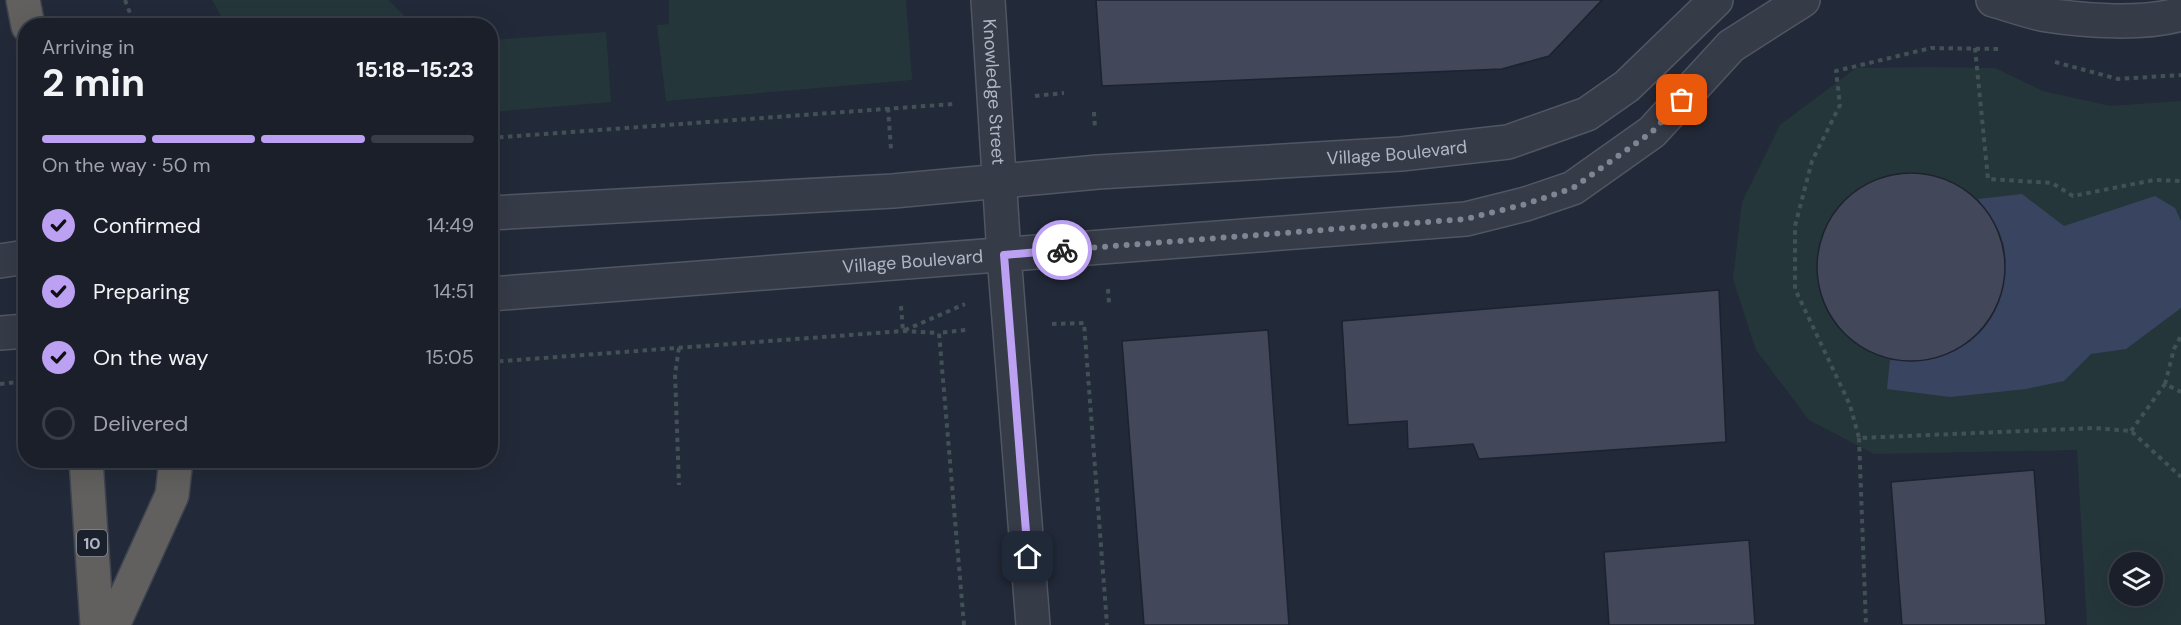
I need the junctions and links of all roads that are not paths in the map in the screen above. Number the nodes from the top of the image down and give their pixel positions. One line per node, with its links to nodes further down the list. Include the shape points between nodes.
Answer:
1 (24, 0): 7 (highway)
2 (988, 0): 8 (street, Knowledge Street)
3 (1716, 0): 8 (street, Village Boulevard, via 1627,86 1587,114 1508,142 1401,154 1098,172)
4 (1803, 0): 10 (street, Village Boulevard, via 1731,46 1652,132 1573,188 1526,204 1466,219)
5 (1993, 0): 6 (street, via 2046,15 2094,19 2165,18)
6 (2181, 14)
7 (27, 18)
8 (999, 183): 9 (street, Village Boulevard); 10 (street, Knowledge Street)
9 (498, 213)
10 (1004, 255): 13 (street, Village Boulevard); 20 (street, Knowledge Street)
11 (18, 258): 12 (street)
12 (0, 261)
13 (498, 293)
14 (18, 332): 15 (street)
15 (0, 333)
16 (87, 468): 18 (highway, 10)
17 (175, 468): 19 (highway, via 172,495)
18 (98, 625)
19 (113, 625)
20 (1033, 625)

